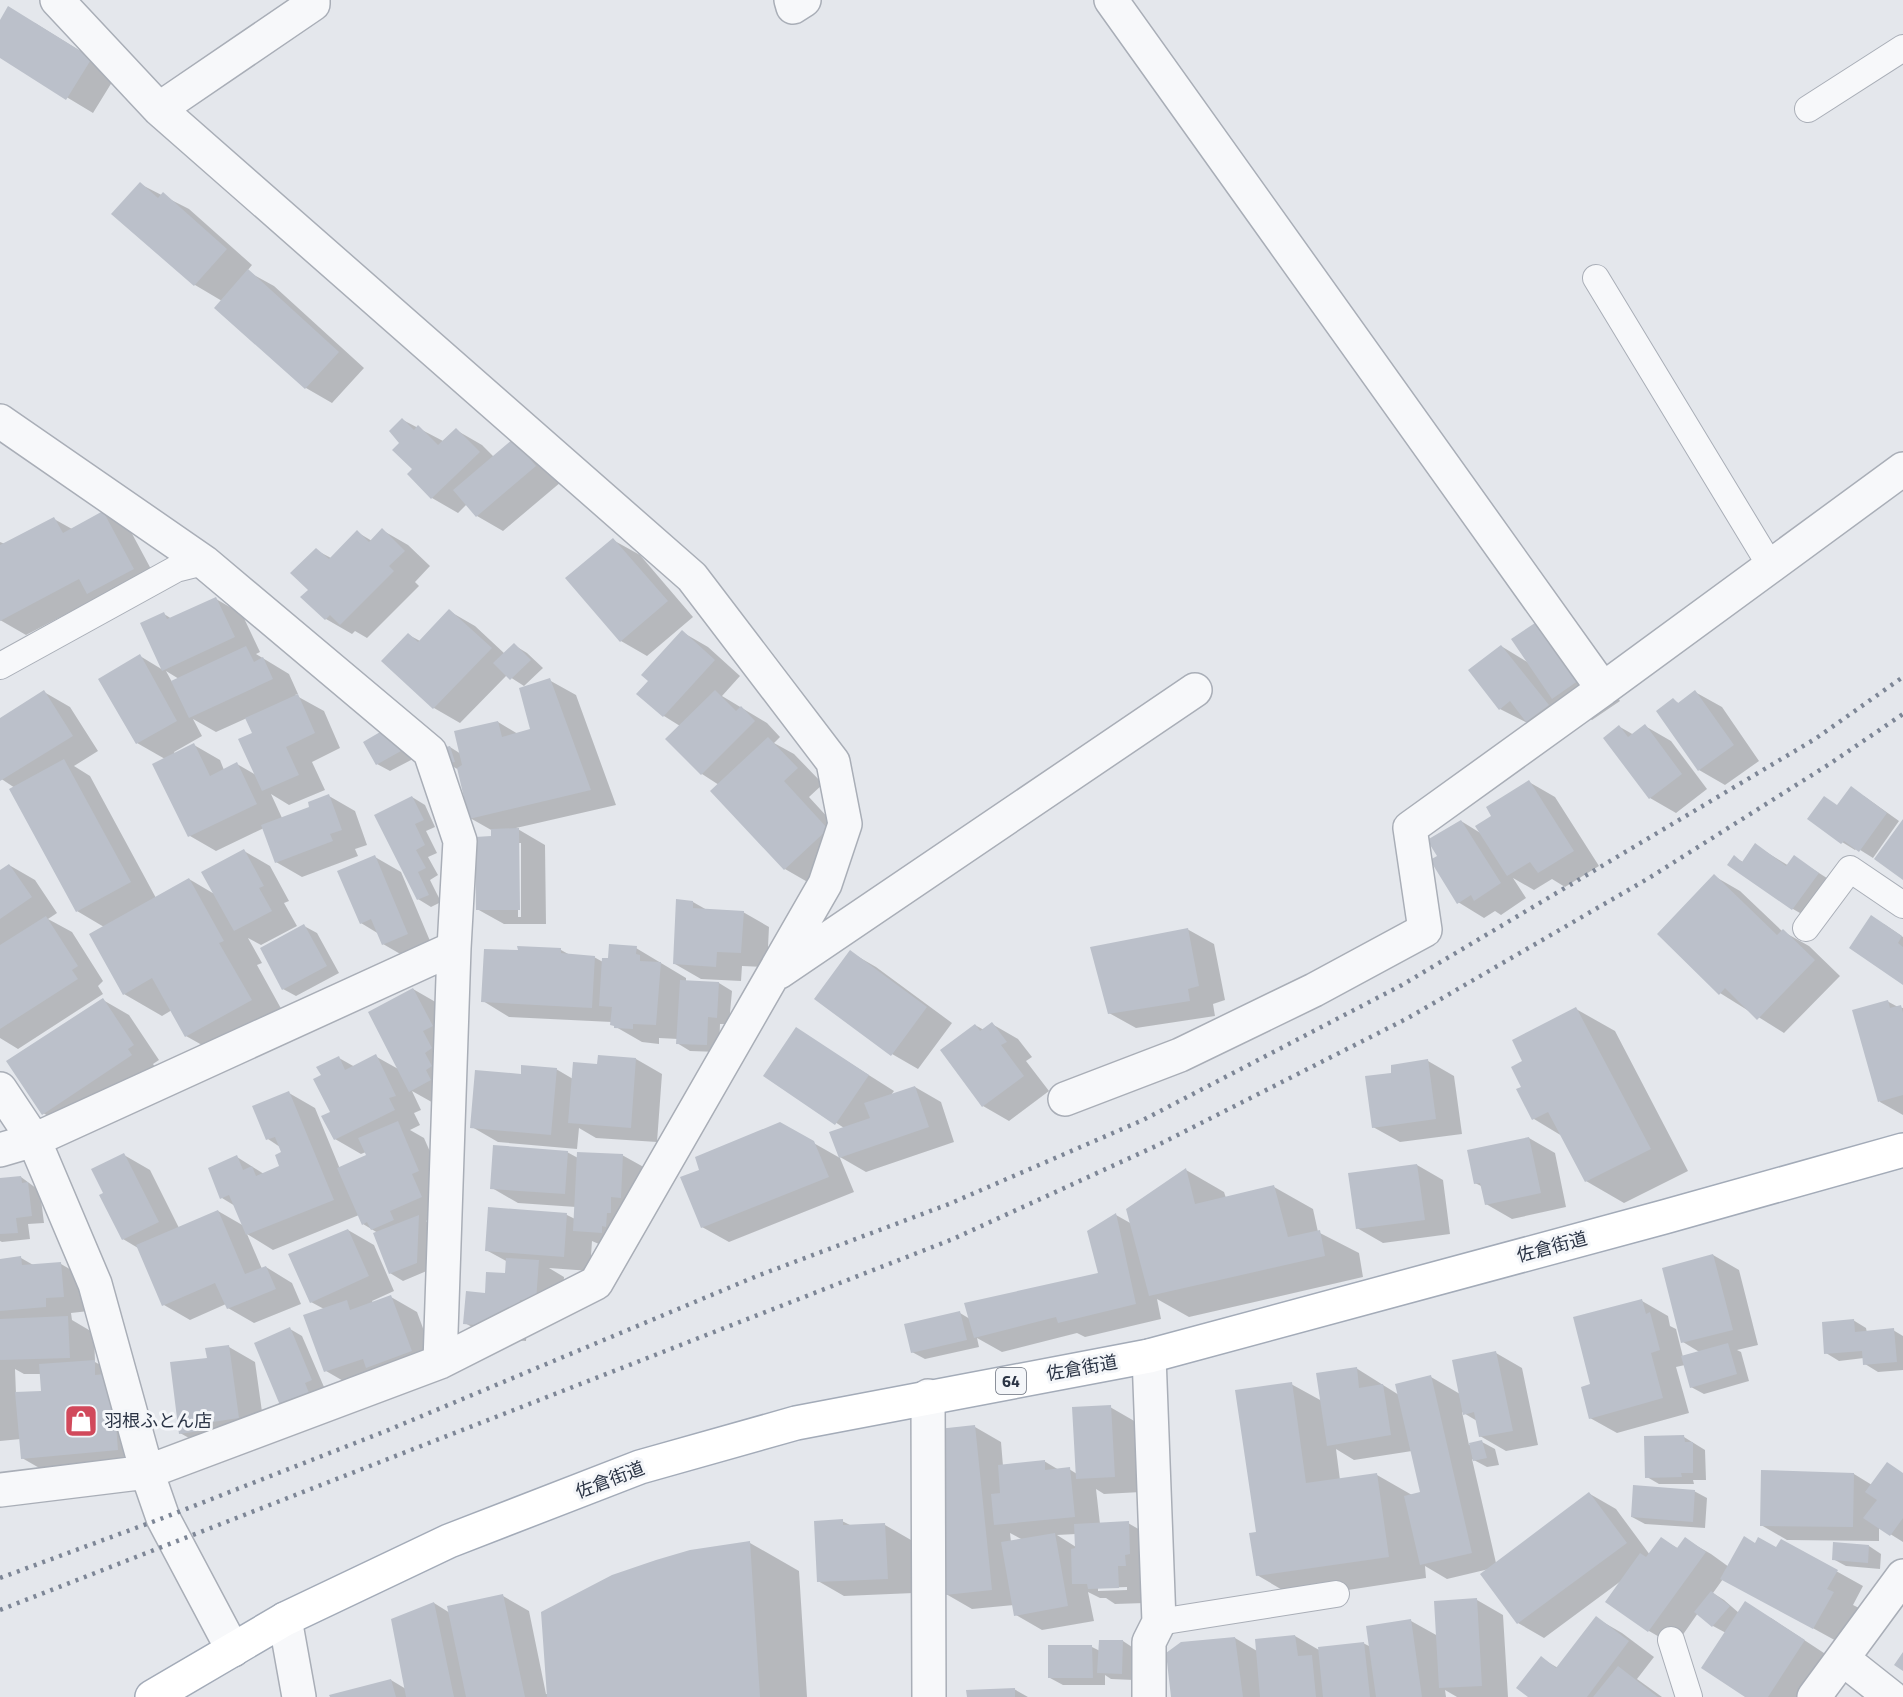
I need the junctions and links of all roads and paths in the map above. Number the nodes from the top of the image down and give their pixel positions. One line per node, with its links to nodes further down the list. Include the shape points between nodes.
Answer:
1 (57, 0): 7 (street)
2 (313, 0): 7 (street, via 314,4)
3 (791, 0): 4 (street, via 794,7)
4 (804, 0)
5 (1111, 0): 15 (street)
6 (1903, 48): 8 (lane)
7 (159, 109): 20 (street, via 692,577 833,762 845,824 825,884)
8 (1808, 109)
9 (1596, 278): 13 (lane)
10 (0, 421): 12 (street)
11 (1903, 469): 13 (street)
12 (204, 562): 14 (lane, via 176,569); 19 (street, via 430,752 460,841)
13 (1770, 565): 15 (street)
14 (0, 666)
15 (1603, 689): 22 (street, via 1410,828 1425,930 1180,1055)
16 (1195, 690): 20 (street)
17 (1903, 905): 18 (lane, via 1850,869)
18 (1806, 928)
19 (454, 948): 23 (street); 27 (street)
20 (773, 976): 27 (street, via 596,1283)
21 (0, 1089): 23 (street)
22 (1065, 1099)
23 (34, 1140): 24 (street); 29 (street, via 95,1284)
24 (0, 1150)
25 (1903, 1150): 26 (main road, 佐倉街道 / 64)
26 (1149, 1356): 28 (main road, 佐倉街道 / 64); 34 (street)
27 (440, 1362): 29 (street)
28 (928, 1396): 33 (main road, 佐倉街道 / 64, via 796,1423 640,1467 449,1541); 40 (street)
29 (147, 1472): 30 (street); 36 (street, via 175,1543)
30 (0, 1490)
31 (1903, 1576): 37 (street)
32 (1336, 1594): 34 (lane)
33 (285, 1619): 36 (main road, 佐倉街道 / 64); 39 (street)
34 (1159, 1622): 41 (street, via 1149,1642)
35 (1671, 1640): 42 (lane)
36 (233, 1650): 38 (main road, 佐倉街道 / 64)
37 (1843, 1659): 43 (street); 44 (street)
38 (152, 1697)
39 (299, 1697)
40 (929, 1697)
41 (1149, 1697)
42 (1689, 1697)
43 (1814, 1697)
44 (1891, 1697)

